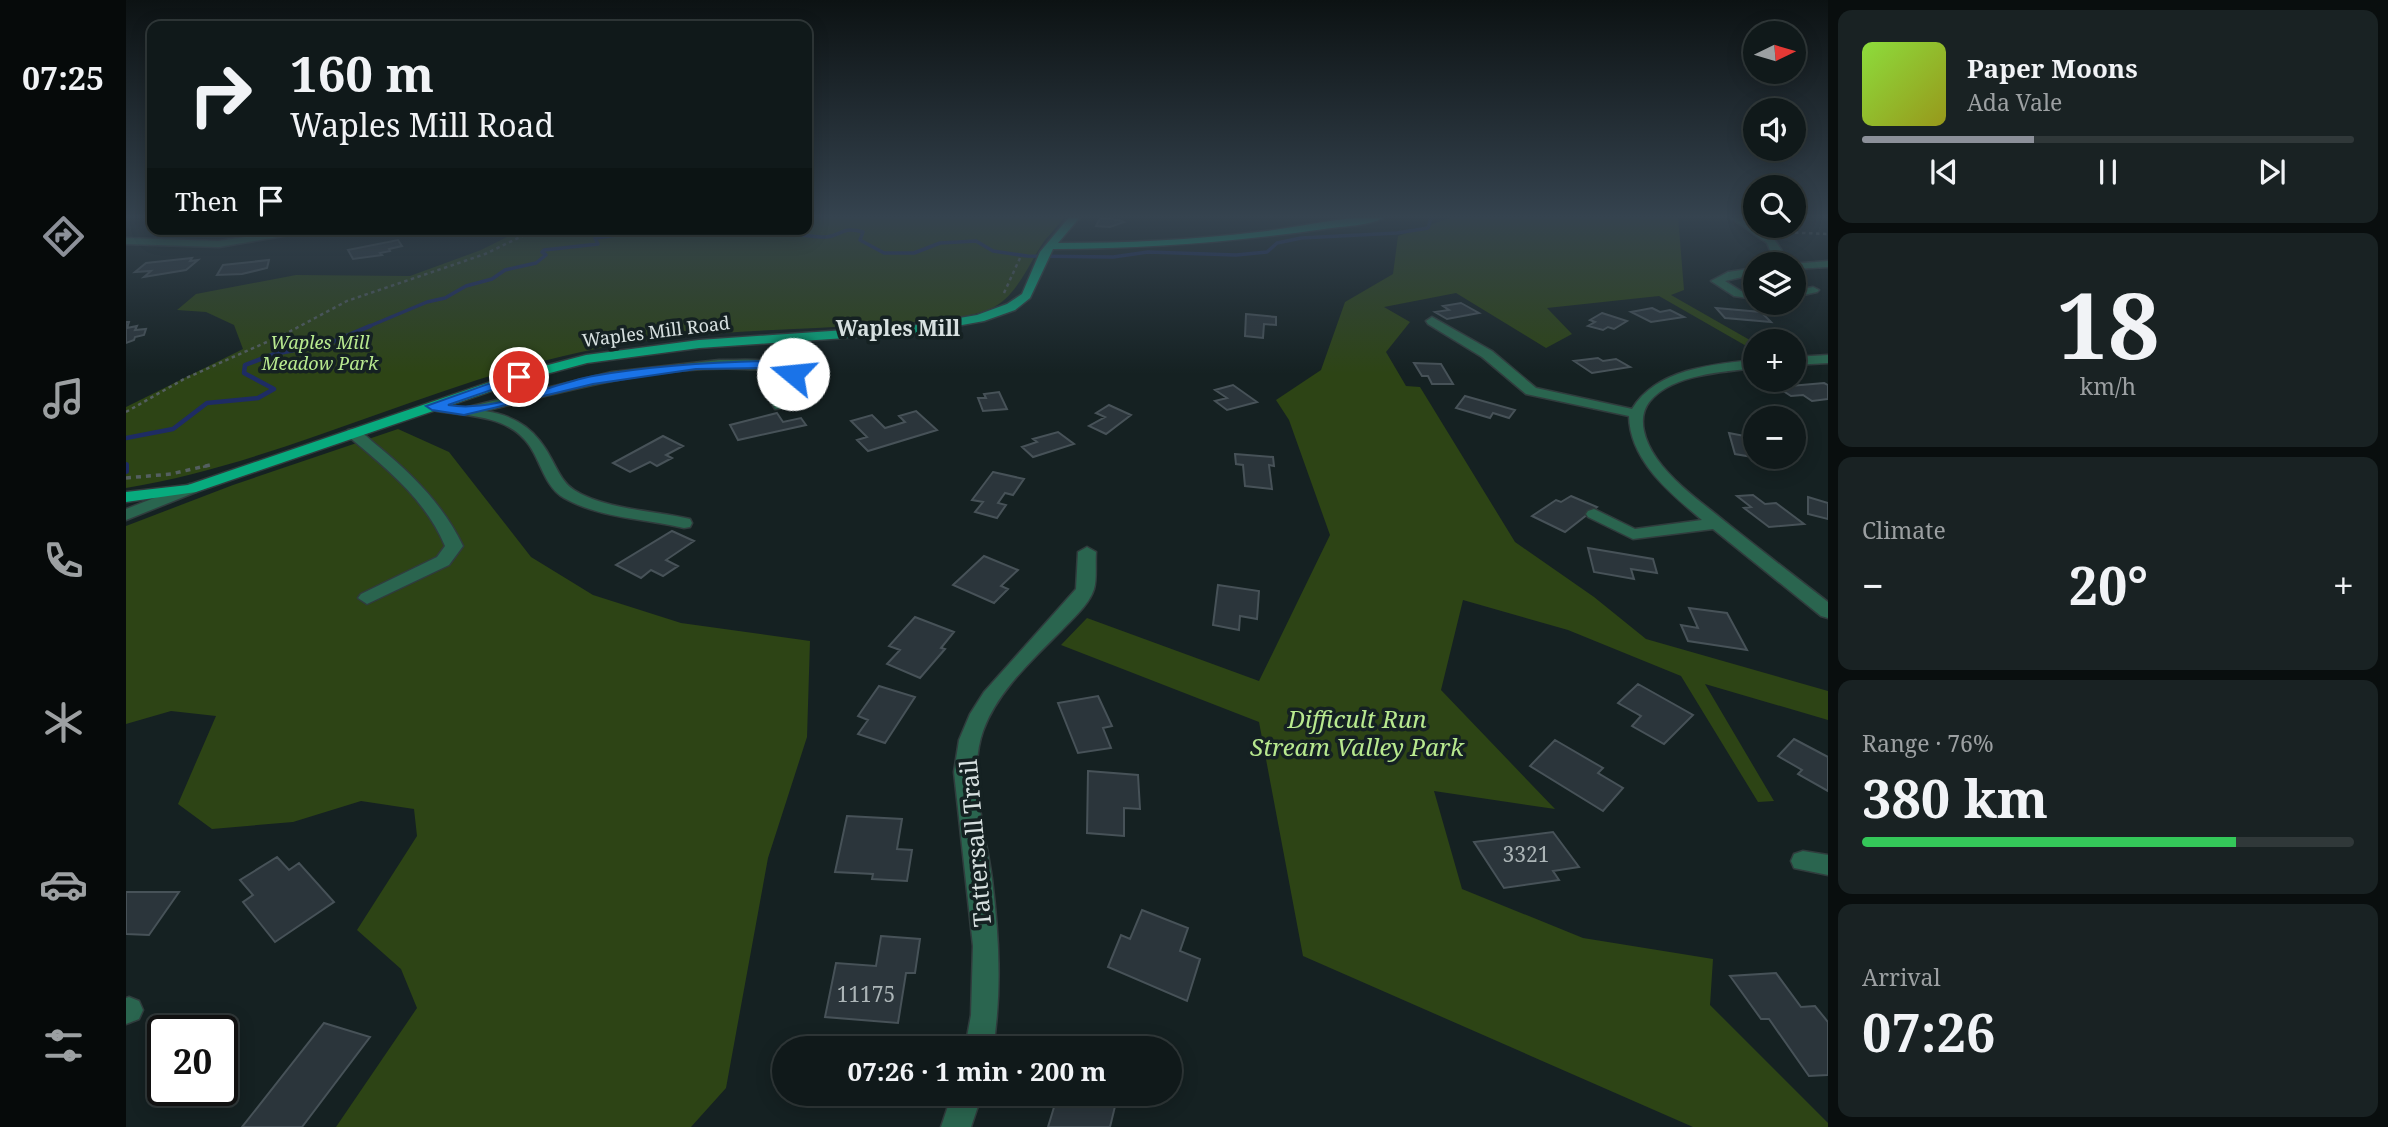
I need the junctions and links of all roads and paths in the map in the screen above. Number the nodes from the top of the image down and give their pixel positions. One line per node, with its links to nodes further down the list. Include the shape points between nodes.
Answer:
1 (442, 269): 13 (path, via 347,301)
2 (1039, 269): 12 (main road, Waples Mill Road, via 1023,299 967,322 628,352 541,370)
3 (1743, 273): 6 (street, via 1717,281)
4 (1813, 290): 5 (street)
5 (1806, 291)
6 (1743, 295)
7 (1432, 321): 15 (street, via 1487,354 1531,391)
8 (1828, 359): 9 (street)
9 (1806, 360)
10 (1743, 365): 15 (street, via 1674,378 1647,396)
11 (796, 385): 14 (street, via 793,374 781,367 750,363 696,366 592,380)
12 (432, 406): 14 (street); 16 (main road, Waples Mill Road)
13 (126, 412)
14 (464, 412): 21 (street, via 499,417 521,427 538,446 552,476 573,496)
15 (1637, 414): 22 (street, via 1634,421 1640,443 1652,462)
16 (353, 433): 17 (main road, Waples Mill Road); 24 (street, via 407,479 454,546 443,561)
17 (190, 489): 18 (main road, Waples Mill Road); 20 (street)
18 (126, 498)
19 (1594, 514): 22 (street, via 1633,534)
20 (126, 515)
21 (684, 523)
22 (1717, 523): 25 (street)
23 (1087, 552): 28 (street, Tattersall Trail, via 1085,589 986,705 967,751 965,772 988,963)
24 (367, 598)
25 (1828, 612)
26 (1803, 861): 27 (street)
27 (1828, 865)
28 (981, 1036)
29 (963, 1106): 30 (street)
30 (956, 1127)

